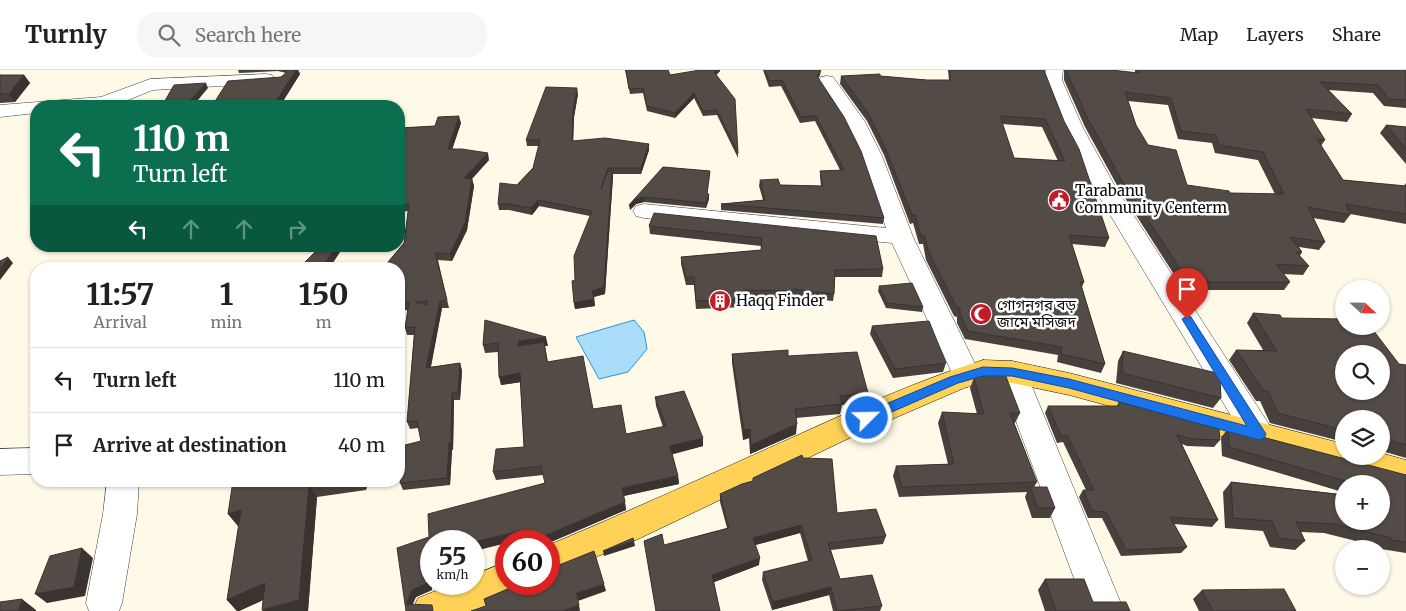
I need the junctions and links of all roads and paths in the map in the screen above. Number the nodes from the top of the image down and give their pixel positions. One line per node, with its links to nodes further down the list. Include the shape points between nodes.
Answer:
1 (1054, 70): 11 (street, via 1053,80 1073,128 1106,188)
2 (278, 78): 4 (street, via 150,85)
3 (827, 81): 8 (street, via 855,122 872,156)
4 (112, 100)
5 (30, 108): 6 (street)
6 (0, 111)
7 (644, 211): 8 (street)
8 (900, 237): 10 (street)
9 (1012, 372): 10 (main road, via 983,372); 11 (main road); 20 (street)
10 (967, 376): 16 (main road)
11 (1259, 434): 14 (main road)
12 (30, 461): 13 (street)
13 (0, 462)
14 (1403, 477)
15 (122, 487): 18 (street)
16 (560, 556)
17 (495, 584): 19 (main road)
18 (104, 603)
19 (431, 611)
20 (1106, 611)

